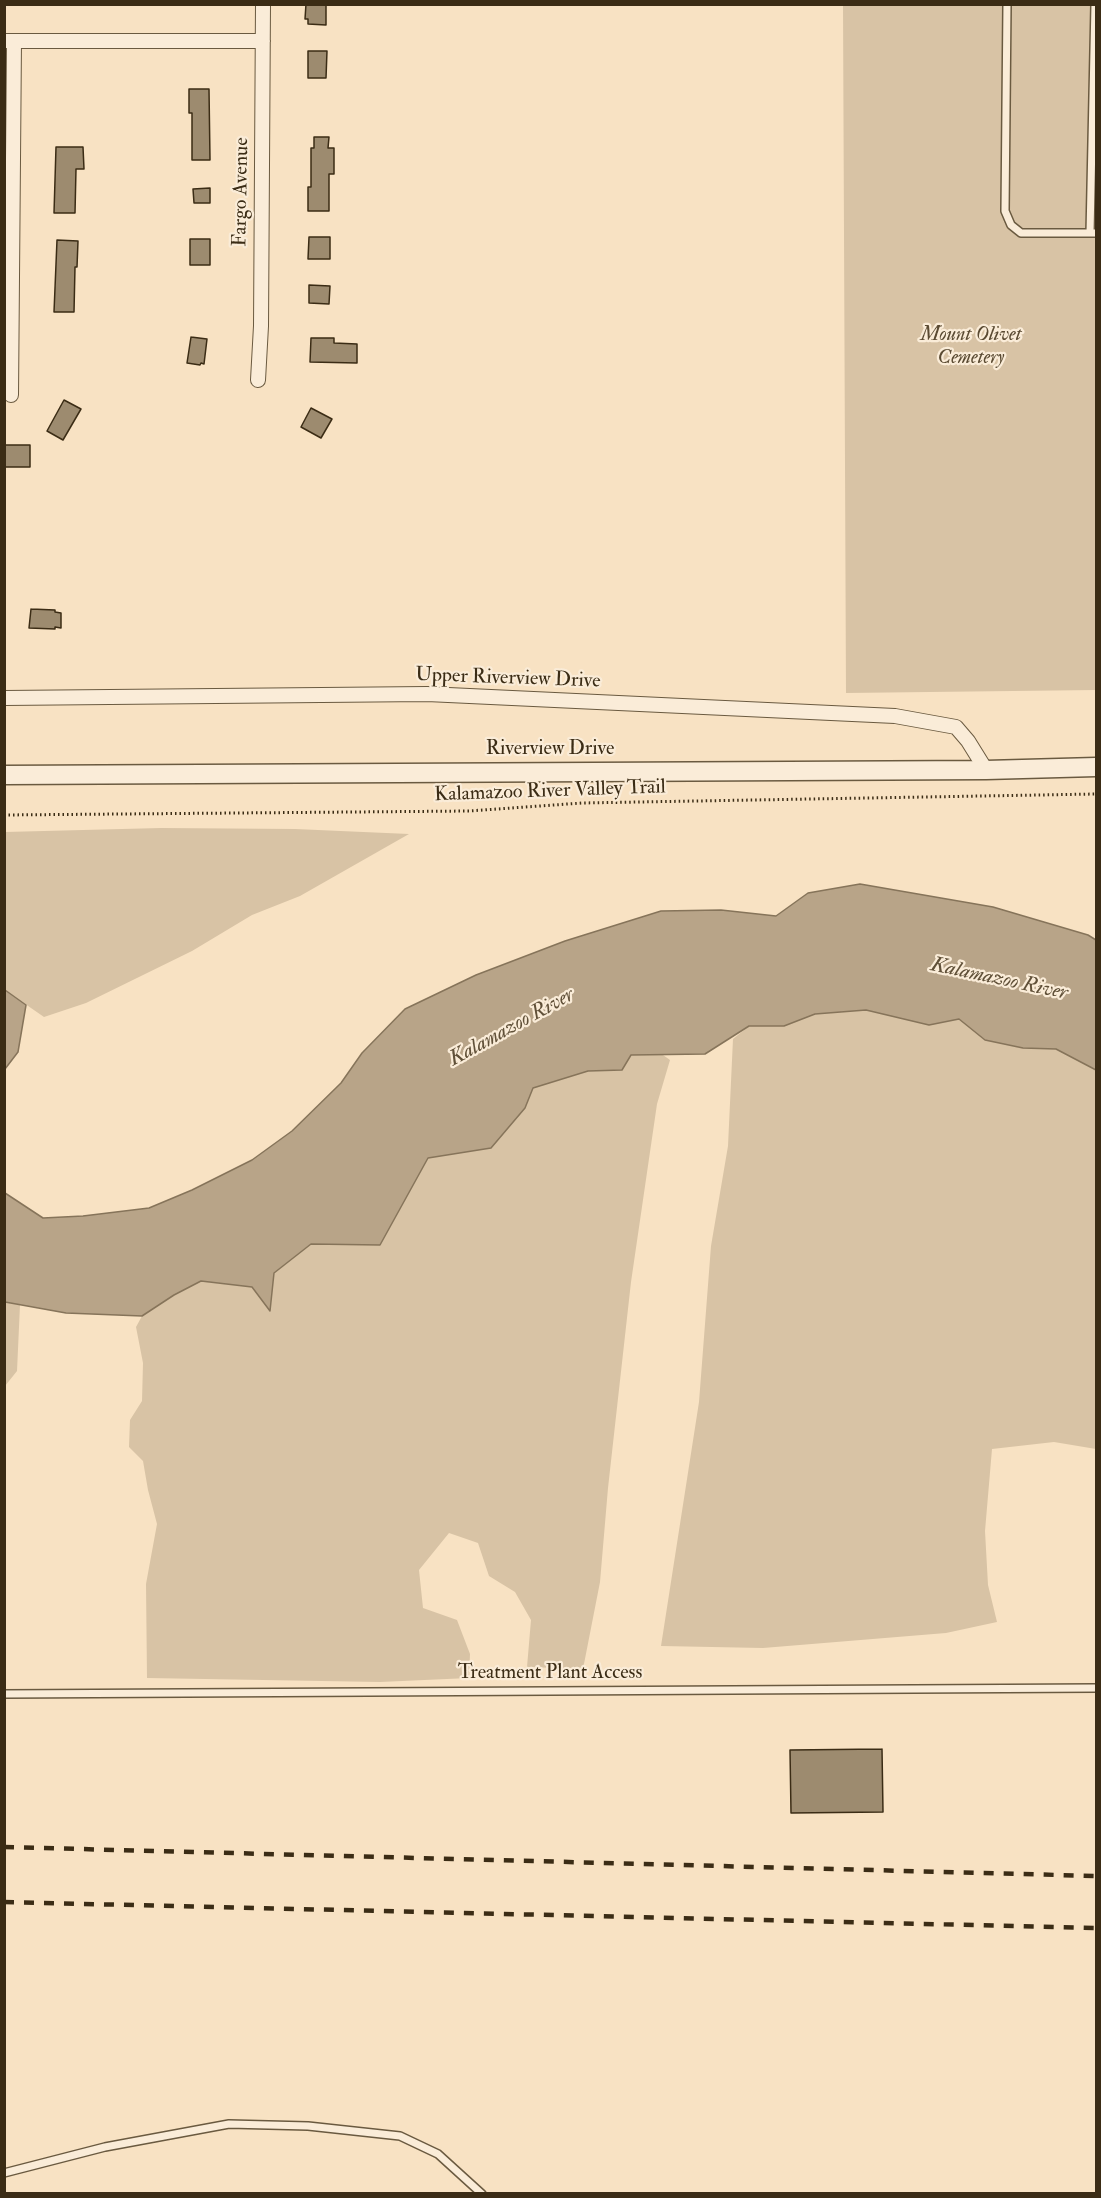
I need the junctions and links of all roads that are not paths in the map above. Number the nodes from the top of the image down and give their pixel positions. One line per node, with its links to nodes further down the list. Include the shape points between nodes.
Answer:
1 (263, 4): 4 (street, Fargo Avenue)
2 (1007, 4): 6 (lane, via 1005,211 1011,225 1021,234)
3 (1095, 4): 6 (lane)
4 (263, 40): 5 (street); 7 (street, Fargo Avenue)
5 (9, 41): 8 (street)
6 (1093, 233)
7 (258, 380)
8 (11, 395)
9 (4, 698): 11 (street, Upper Riverview Drive, via 427,694 895,716 956,727)
10 (1096, 767): 11 (street, Riverview Drive)
11 (986, 770): 12 (street, Riverview Drive)
12 (4, 775)
13 (1096, 1688): 14 (lane, Treatment Plant Access)
14 (4, 1694)
15 (4, 2173): 16 (lane, via 105,2147 229,2124 308,2126 400,2136 438,2154)
16 (482, 2193)

